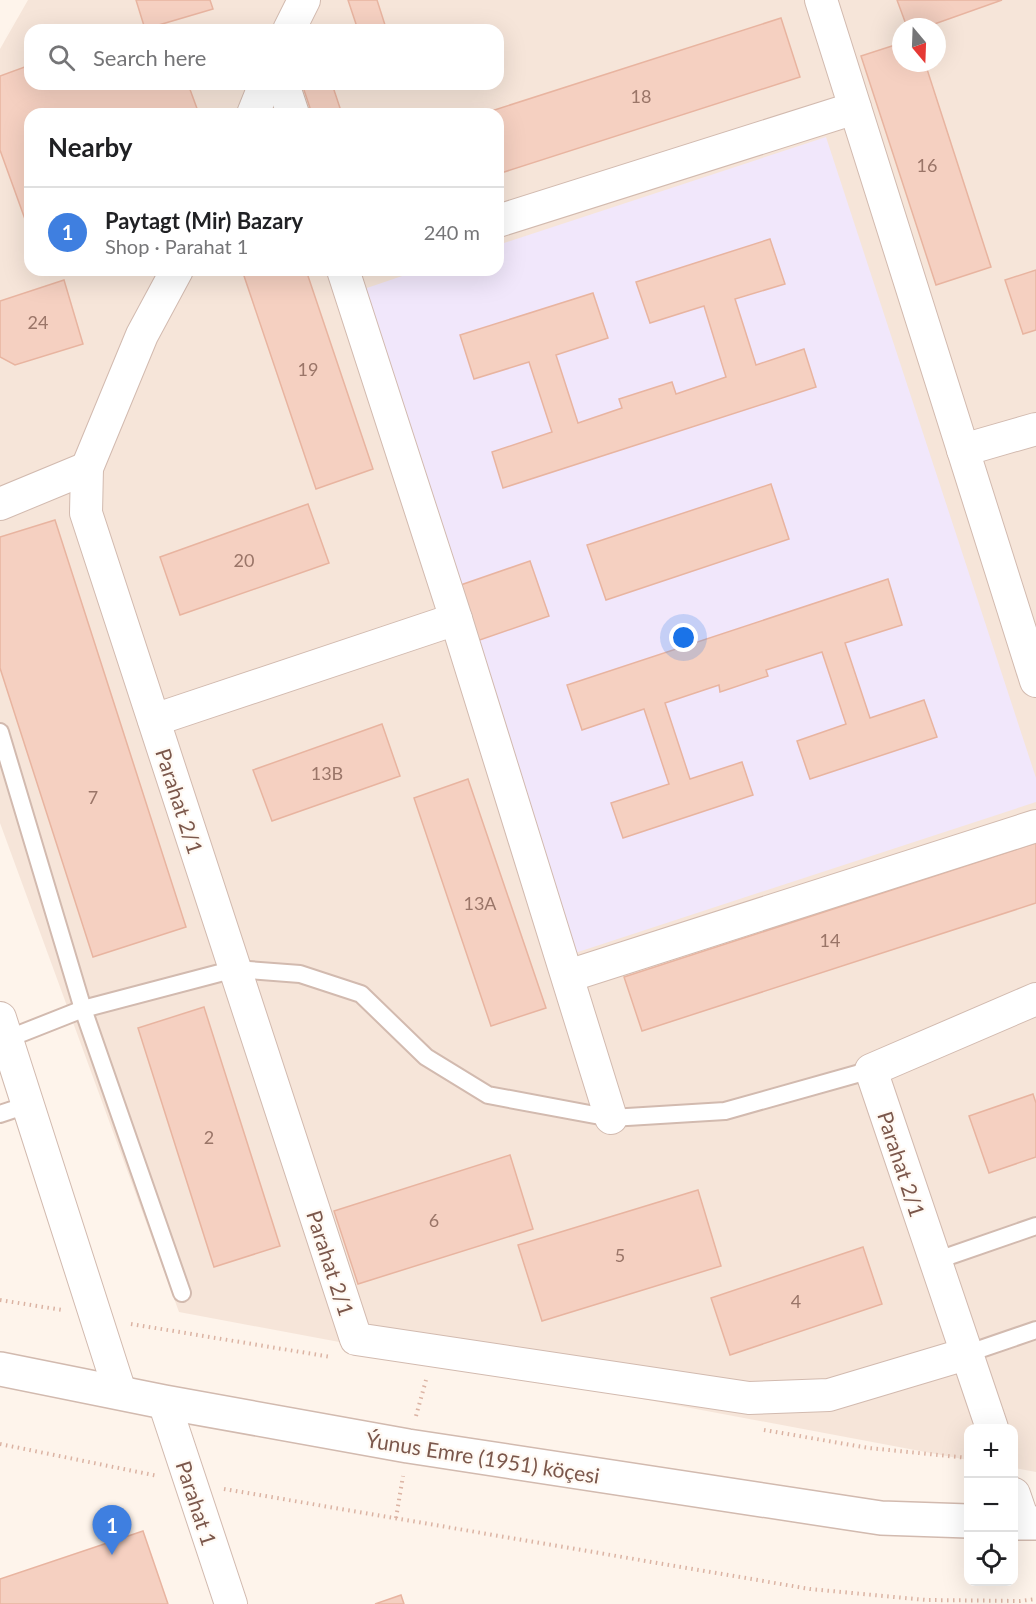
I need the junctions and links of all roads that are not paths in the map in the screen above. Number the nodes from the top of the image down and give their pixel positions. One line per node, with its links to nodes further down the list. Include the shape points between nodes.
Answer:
1 (304, 0): 3 (street)
2 (821, 0): 8 (street)
3 (292, 24)
4 (263, 90): 6 (street)
5 (285, 90): 7 (street)
6 (256, 108)
7 (291, 108)
8 (855, 108): 9 (street); 13 (street)
9 (504, 219)
10 (174, 276): 14 (street, Parahat 2/1, via 142,335)
11 (345, 276): 16 (street)
12 (1036, 429): 13 (street)
13 (963, 450): 17 (street)
14 (87, 468): 15 (street); 18 (street, Parahat 2/1, via 86,513)
15 (0, 504)
16 (456, 619): 18 (street); 22 (street)
17 (1036, 681)
18 (154, 720): 21 (street, Parahat 2/1)
19 (0, 732): 24 (lane)
20 (1036, 826): 22 (street)
21 (235, 969): 24 (lane); 28 (lane, via 300,974 361,994 426,1057 488,1095); 33 (street, Parahat 2/1, via 356,1339 749,1398 829,1395)
22 (567, 976): 28 (street)
23 (1036, 999): 26 (street)
24 (83, 1009): 25 (lane); 31 (lane)
25 (3, 1028): 27 (street)
26 (871, 1070): 28 (lane, via 725,1111); 30 (street, Parahat 2/1)
27 (14, 1109): 35 (street)
28 (611, 1118)
29 (1036, 1226): 30 (lane)
30 (935, 1261): 33 (street, Parahat 2/1)
31 (182, 1293)
32 (1036, 1330): 33 (lane)
33 (966, 1354): 37 (street, Parahat 2/1)
34 (0, 1370): 35 (street, Ýunus Emre (1951) köçesi)
35 (120, 1392): 36 (street, Ýunus Emre (1951) köçesi)
36 (164, 1402): 38 (street, Ýunus Emre (1951) köçesi, via 408,1446 881,1518); 39 (street, Parahat 1)
37 (991, 1424)
38 (964, 1521)
39 (231, 1604)

